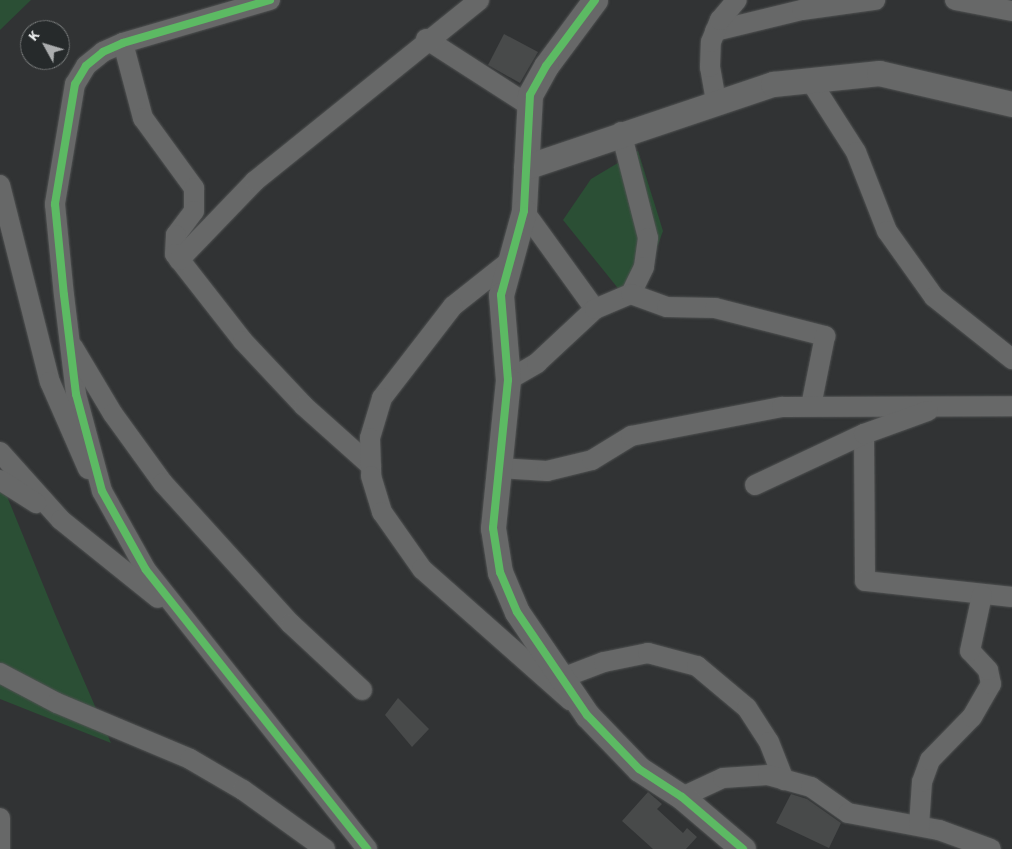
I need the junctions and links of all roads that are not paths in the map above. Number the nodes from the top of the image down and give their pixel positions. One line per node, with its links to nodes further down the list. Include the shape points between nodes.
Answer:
1 (270, 0): 10 (street)
2 (479, 0): 9 (street)
3 (594, 0): 14 (street, via 546,66 530,95)
4 (737, 0): 8 (street)
5 (875, 0): 8 (street, via 802,10)
6 (955, 0): 7 (street)
7 (1012, 11)
8 (715, 31): 12 (street, via 710,67)
9 (426, 40): 14 (street); 19 (street, via 255,181)
10 (123, 43): 19 (street, via 144,118 194,188 194,211 174,241); 23 (street, via 103,52 86,66 74,84 56,204)
11 (810, 80): 12 (street, via 773,84); 13 (street, via 879,73); 24 (street, via 856,152 888,231 934,297)
12 (716, 101): 15 (street)
13 (1012, 104)
14 (530, 106): 16 (street)
15 (621, 132): 16 (street); 21 (street, via 648,238 644,267)
16 (526, 167): 18 (street)
17 (0, 185): 35 (street, via 50,382 70,435)
18 (524, 211): 20 (street); 22 (street)
19 (179, 260): 31 (street, via 243,341 304,406)
20 (511, 260): 25 (street, via 501,294); 31 (street, via 453,306 382,398 370,438)
21 (631, 294): 22 (street); 26 (street, via 667,307 715,308 825,336)
22 (595, 309): 25 (street, via 537,363)
23 (70, 341): 35 (street, via 76,394); 42 (street, via 113,414 163,483 284,618)
24 (1012, 359)
25 (508, 380): 32 (street)
26 (811, 406): 27 (street); 32 (street, via 727,415 632,436 592,460 547,471)
27 (941, 406): 28 (street); 29 (street)
28 (1012, 406)
29 (864, 434): 34 (street); 37 (street, via 865,581)
30 (0, 452): 36 (street)
31 (371, 466): 43 (street, via 382,512 422,569)
32 (499, 468): 41 (street, via 493,528 500,572 516,612)
33 (0, 480): 36 (street)
34 (755, 484)
35 (102, 491): 39 (street, via 146,570)
36 (61, 520): 39 (street)
37 (982, 595): 38 (street); 47 (street, via 970,651 988,670 991,684 972,717 930,760 922,782)
38 (1012, 597)
39 (183, 618): 51 (street)
40 (0, 673): 50 (street, via 57,702 190,759 243,790)
41 (562, 678): 43 (street); 44 (street, via 604,662 648,654 697,666 747,708 769,742)
42 (362, 690)
43 (587, 715): 45 (street, via 639,769)
44 (784, 780): 45 (street, via 768,775 723,778); 47 (street, via 811,787 848,813)
45 (682, 797): 48 (street)
46 (0, 818): 49 (street)
47 (919, 826): 52 (street)
48 (741, 848)
49 (0, 849)
50 (325, 849)
51 (367, 849)
52 (991, 849)

